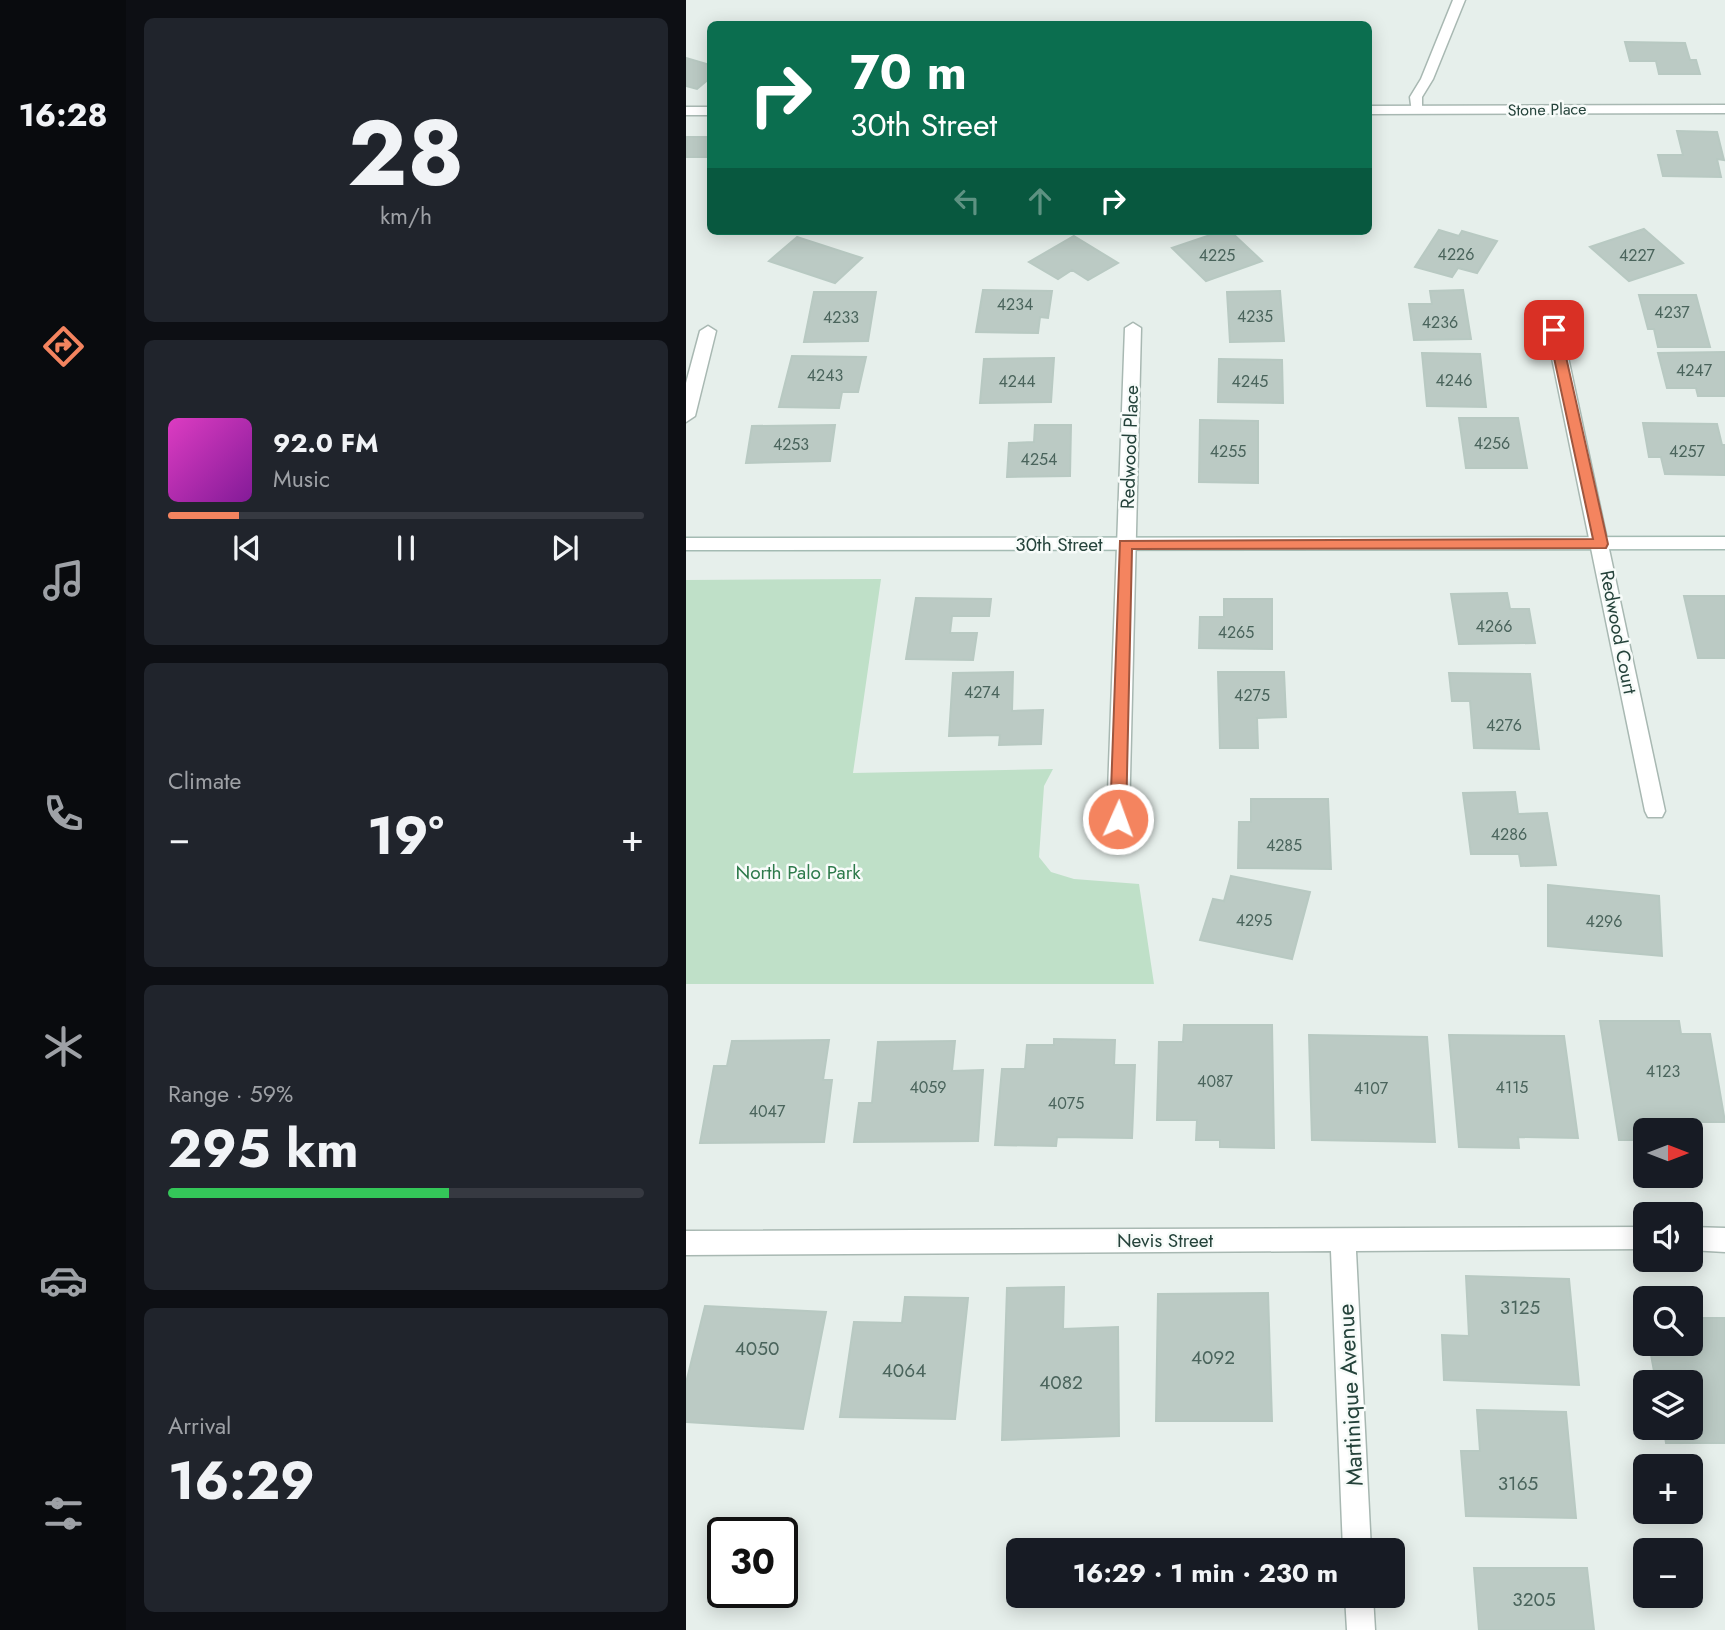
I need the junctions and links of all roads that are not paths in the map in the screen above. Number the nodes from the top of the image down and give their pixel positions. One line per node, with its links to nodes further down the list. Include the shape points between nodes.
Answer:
1 (1459, 0): 4 (lane, via 1416,97)
2 (1725, 109): 4 (street, Stone Place)
3 (1372, 110): 4 (street, Stone Place)
4 (1416, 110)
5 (686, 111): 6 (street)
6 (707, 111)
7 (1133, 328): 13 (street, Redwood Place)
8 (1554, 330): 14 (street, Redwood Court)
9 (708, 331): 10 (street)
10 (686, 416)
11 (1725, 543): 14 (street, 30th Street)
12 (686, 544): 13 (street, 30th Street)
13 (1125, 544): 14 (street, 30th Street); 16 (street, Redwood Place)
14 (1601, 544): 15 (street, Redwood Court)
15 (1656, 811)
16 (1118, 819)
17 (1633, 1238): 18 (street, Nevis Street)
18 (1343, 1239): 21 (street, Nevis Street); 22 (street, Martinique Avenue)
19 (1703, 1239): 20 (street)
20 (1725, 1240)
21 (686, 1243)
22 (1356, 1538)
23 (1360, 1608): 24 (street)
24 (1361, 1630)

